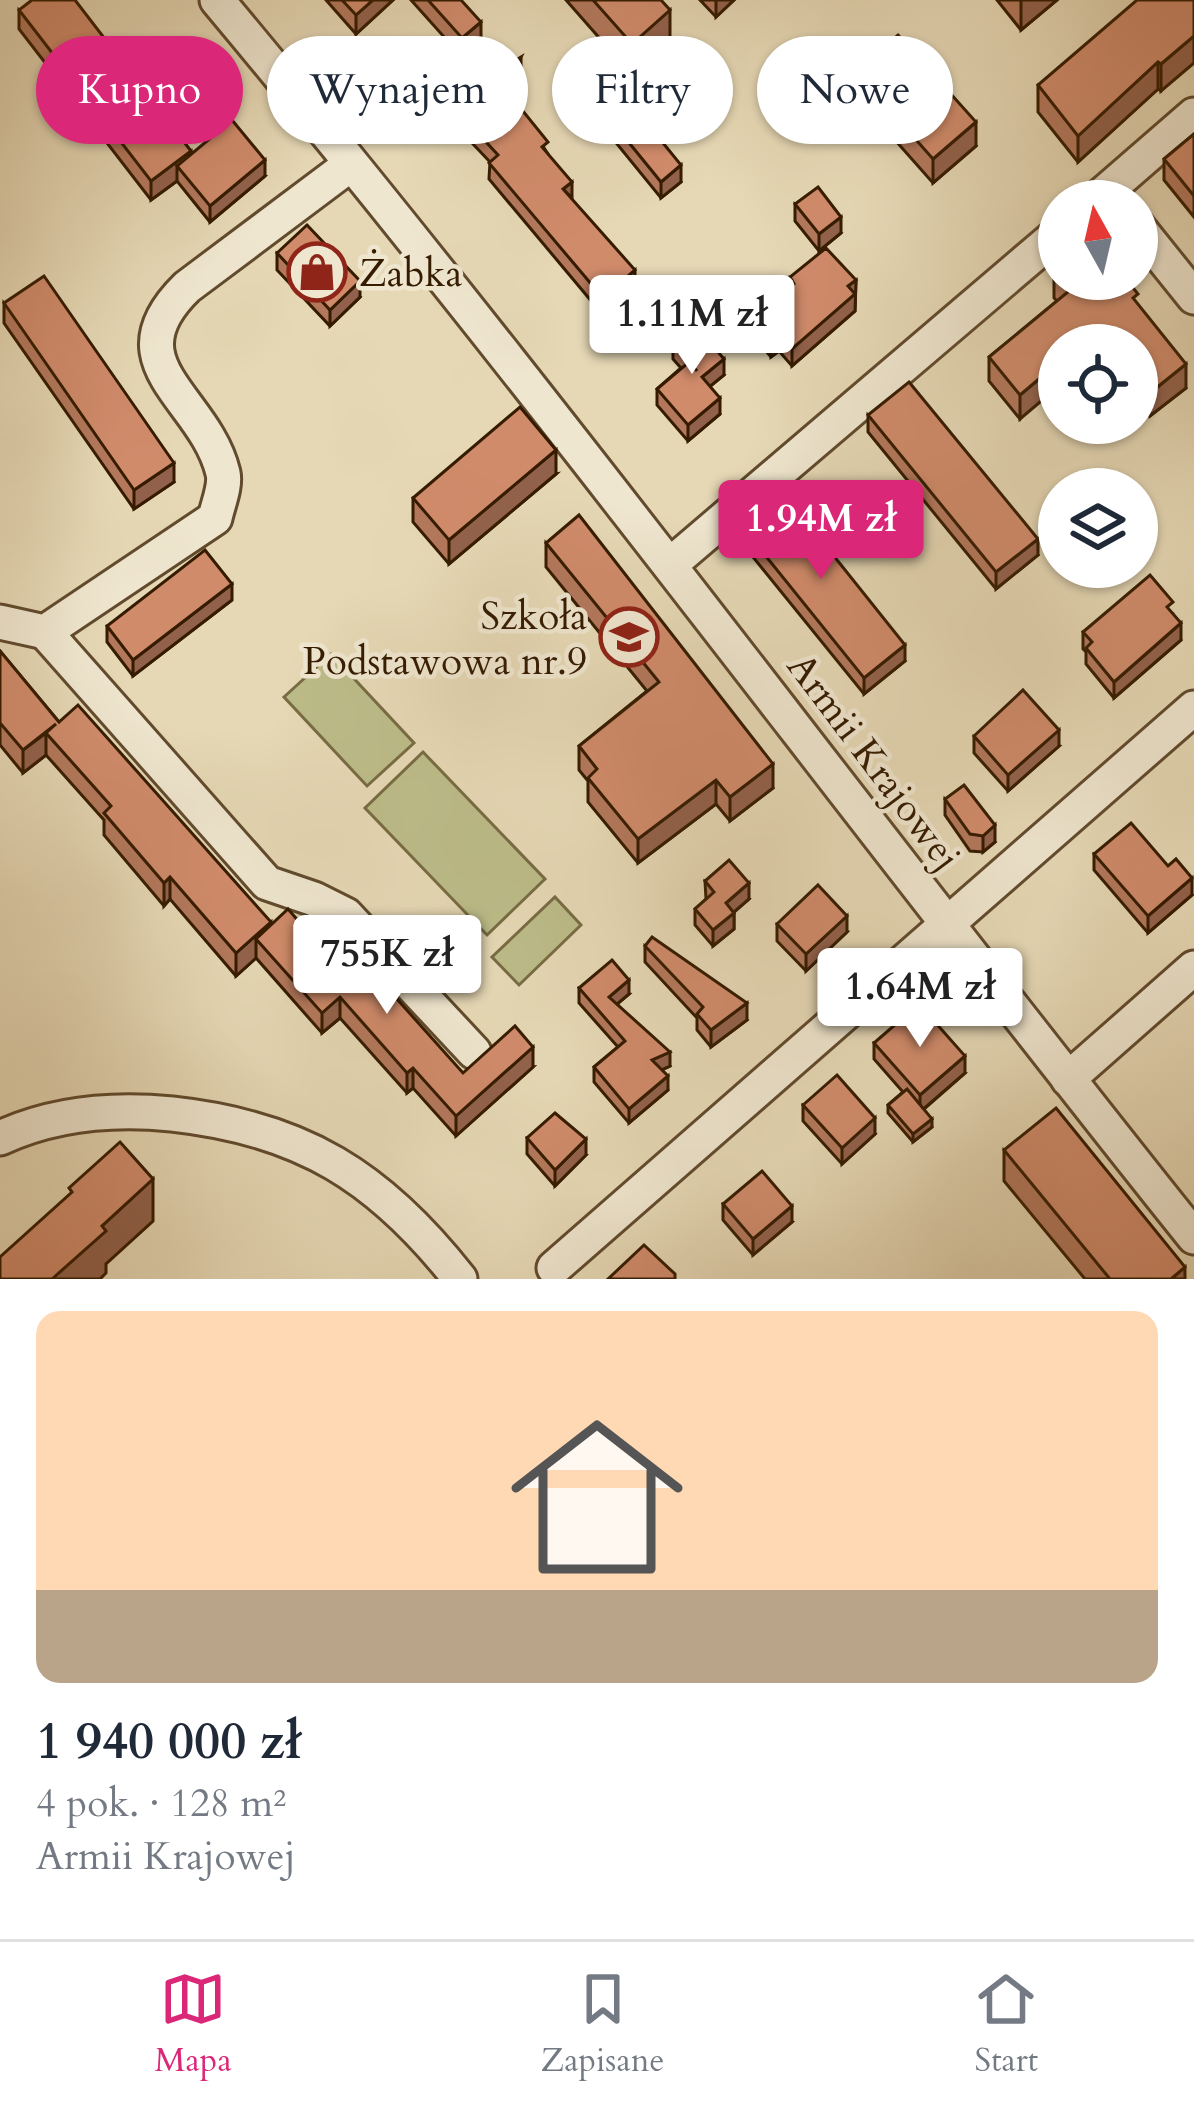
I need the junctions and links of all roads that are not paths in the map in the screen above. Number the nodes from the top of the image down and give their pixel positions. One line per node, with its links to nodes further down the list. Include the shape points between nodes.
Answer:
1 (220, 1): 3 (street, Armii Krajowej)
2 (1194, 115): 4 (street)
3 (351, 164): 8 (street, Armii Krajowej); 10 (street, via 164,309 158,365 212,444 225,478 215,518)
4 (1125, 180)
5 (1038, 251): 8 (street)
6 (1158, 252): 7 (street)
7 (1194, 297)
8 (671, 564): 12 (street, Armii Krajowej)
9 (0, 622): 10 (street)
10 (45, 632): 14 (street, via 266,883 346,915)
11 (1194, 708): 12 (street)
12 (946, 925): 15 (street, Armii Krajowej); 18 (street)
13 (1194, 968): 15 (street)
14 (474, 1052)
15 (1068, 1079): 17 (street, Armii Krajowej)
16 (0, 1138): 19 (street, via 36,1122 143,1111 269,1131 381,1195)
17 (1194, 1237)
18 (554, 1268)
19 (460, 1279)

